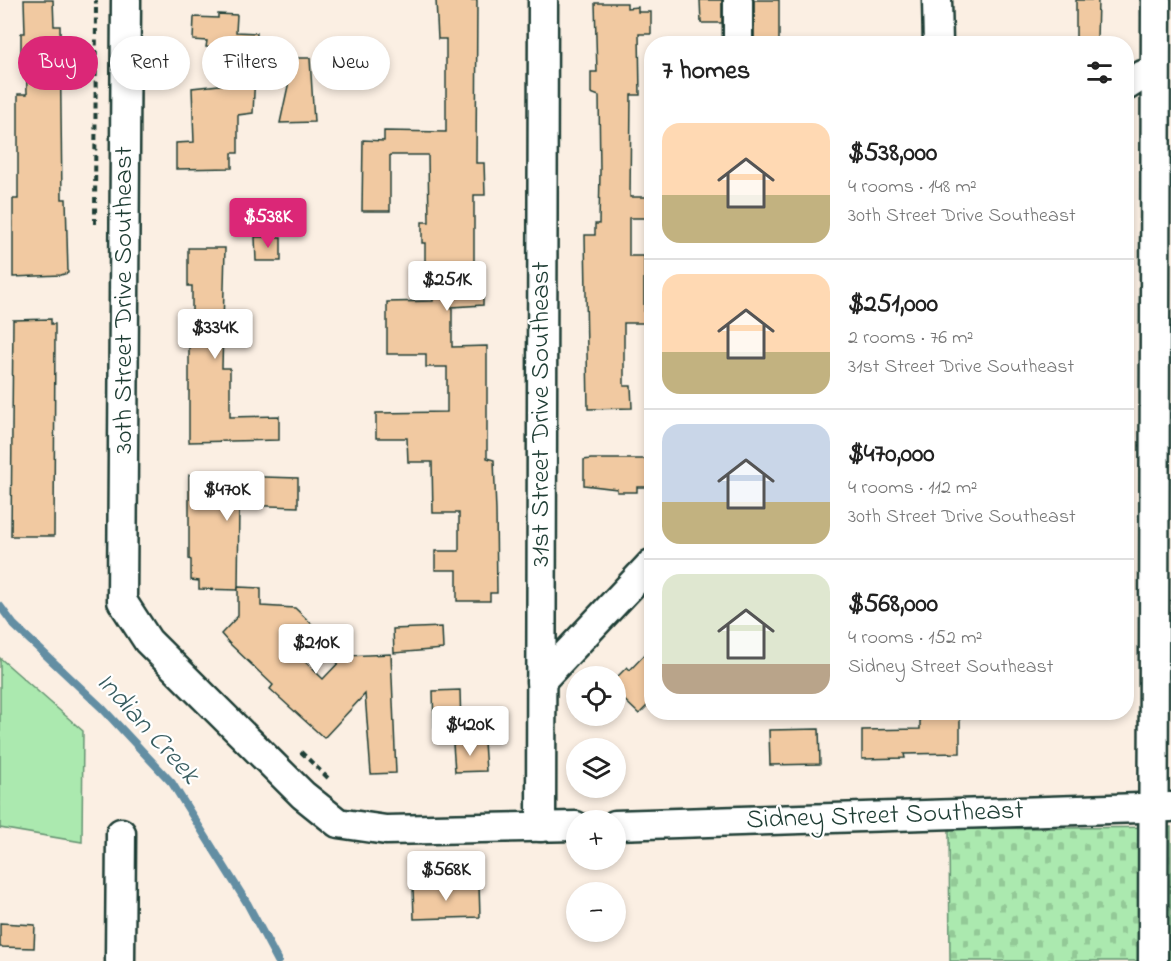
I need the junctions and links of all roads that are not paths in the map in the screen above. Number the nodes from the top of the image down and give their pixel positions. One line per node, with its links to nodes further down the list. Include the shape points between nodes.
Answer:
1 (126, 0): 16 (street, 30th Street Drive Southeast, via 122,601 148,641 303,795 338,823 386,830)
2 (543, 0): 12 (street, 31st Street Drive Southeast)
3 (738, 0): 6 (street)
4 (937, 0): 7 (street)
5 (1156, 0): 8 (street)
6 (738, 36)
7 (938, 36)
8 (1155, 71): 9 (street); 10 (street)
9 (1134, 81)
10 (1163, 268): 13 (street)
11 (644, 571): 12 (street)
12 (541, 681): 16 (street, 31st Street Drive Southeast)
13 (1163, 807): 14 (street, Sidney Street Southeast); 19 (street)
14 (626, 825)
15 (566, 826): 16 (street)
16 (541, 827)
17 (120, 833): 18 (street)
18 (120, 961)
19 (1153, 961)

